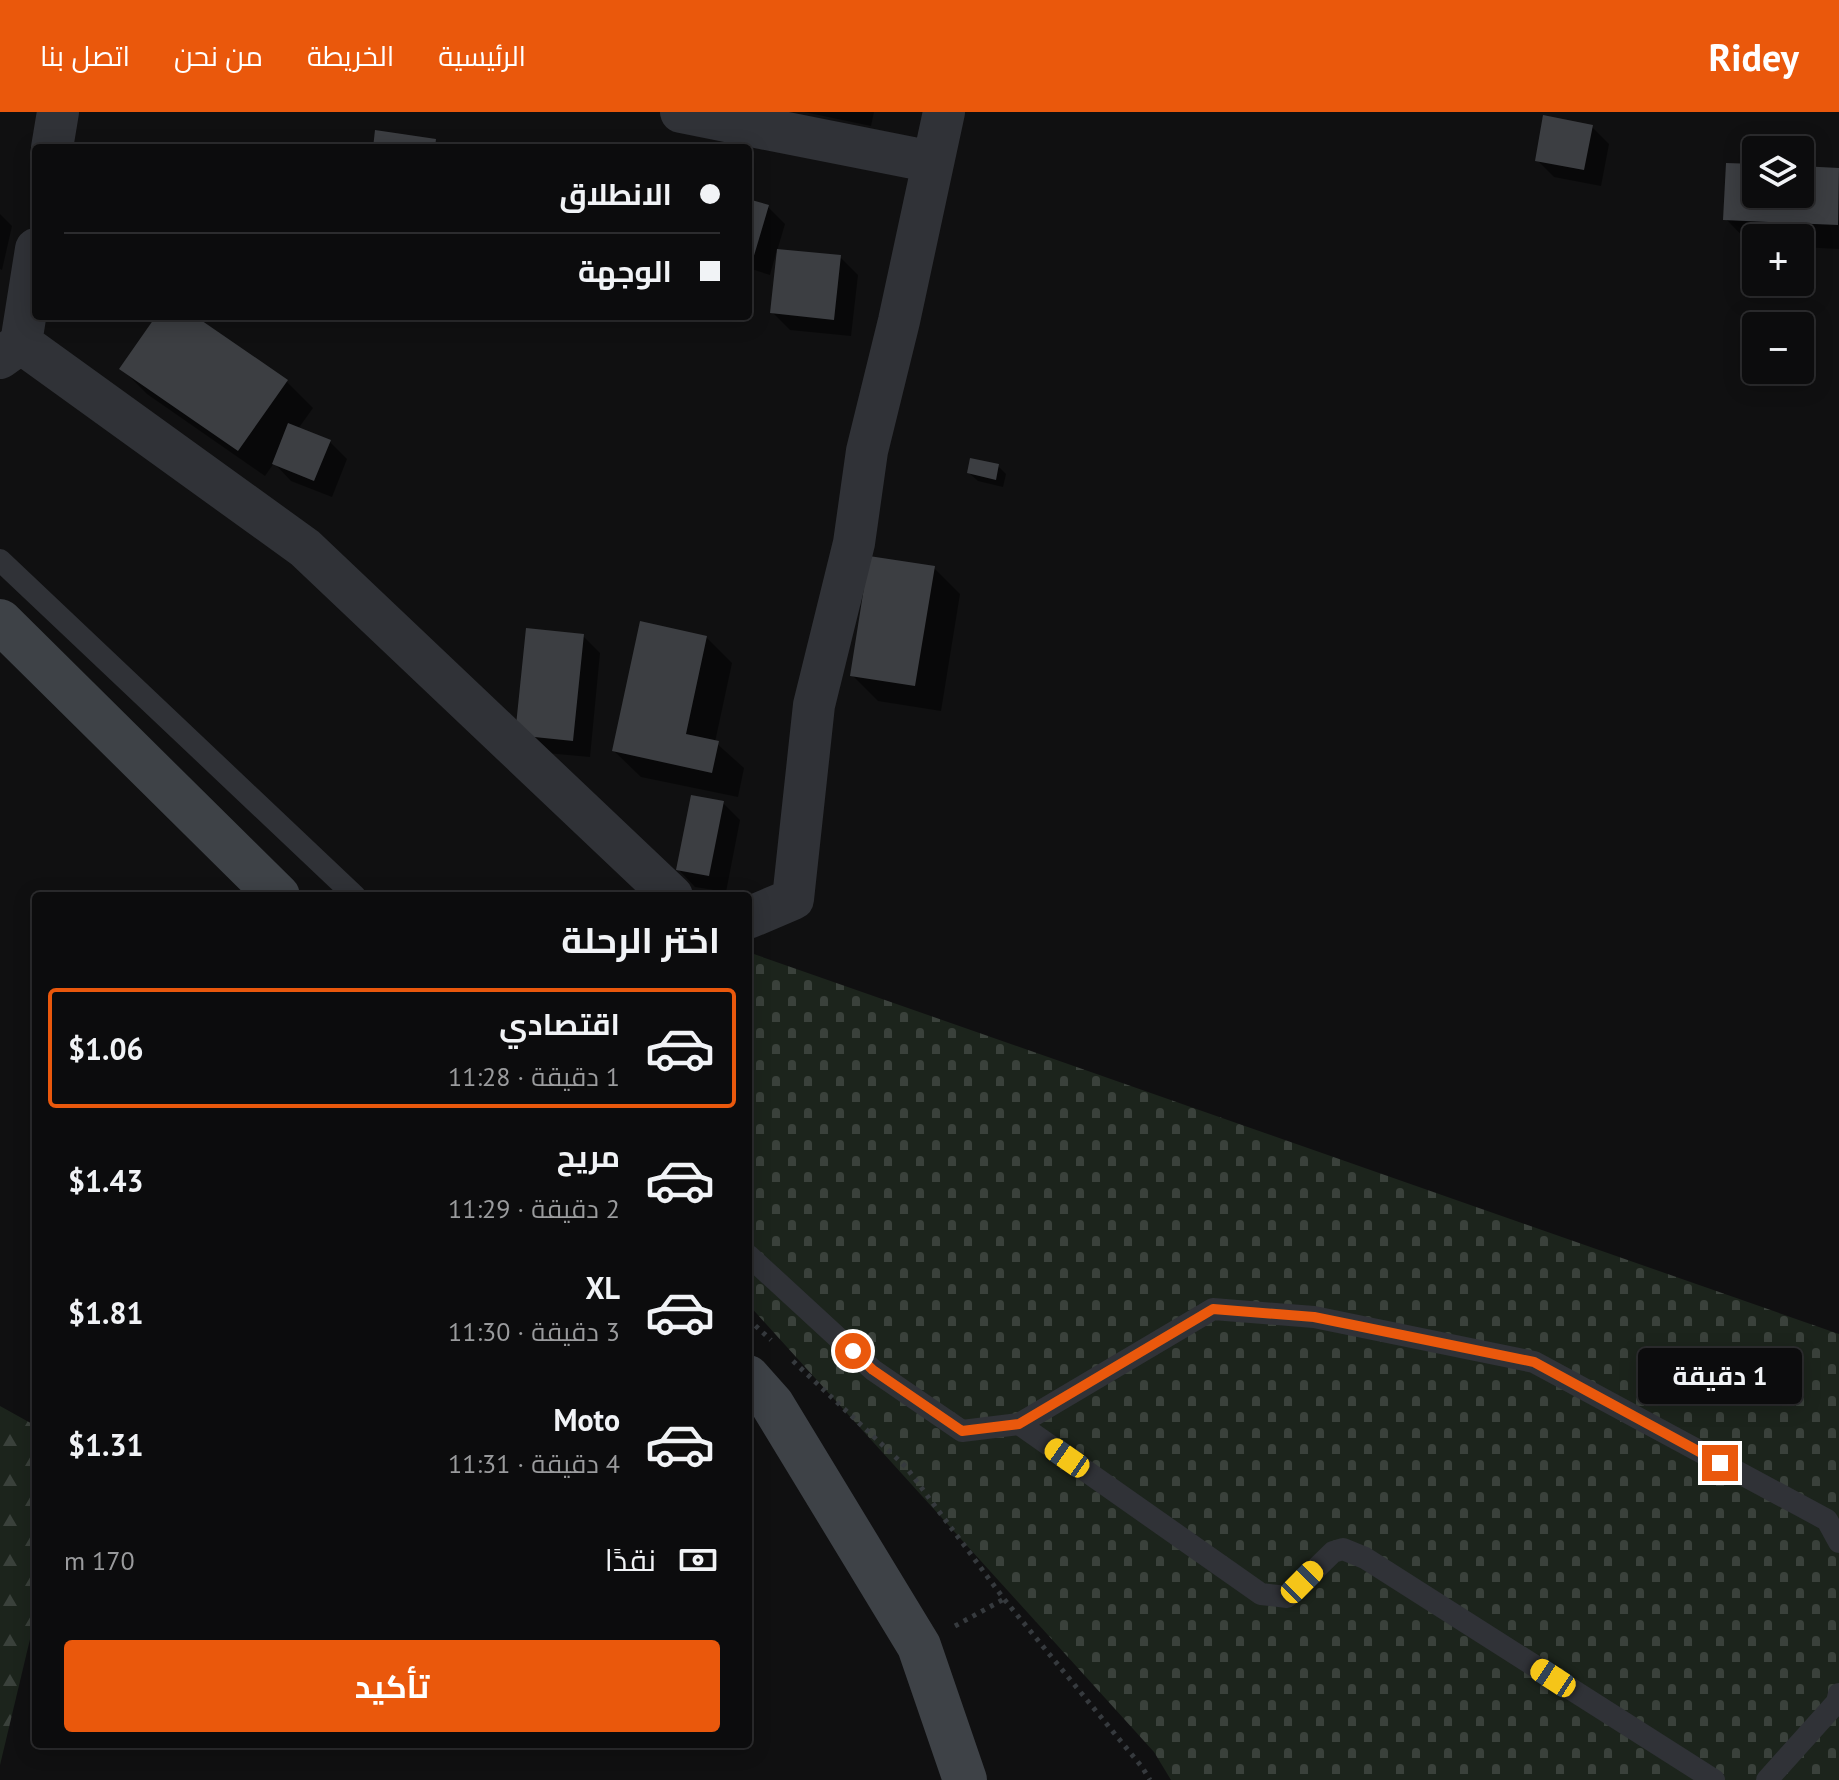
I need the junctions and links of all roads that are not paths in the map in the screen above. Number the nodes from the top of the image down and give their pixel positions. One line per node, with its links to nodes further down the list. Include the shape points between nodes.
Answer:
1 (58, 112): 4 (street)
2 (681, 112): 5 (street)
3 (944, 112): 5 (street)
4 (53, 144)
5 (933, 162): 13 (street, via 867,451 854,543 814,705 793,899)
6 (32, 265): 7 (street)
7 (10, 350): 12 (street, via 305,548)
8 (0, 560): 11 (lane)
9 (0, 621): 10 (main road)
10 (274, 892)
11 (351, 892)
12 (668, 892)
13 (752, 916)
14 (752, 1259): 16 (lane, via 873,1370 962,1431)
15 (752, 1382): 19 (main road, via 772,1404 919,1646)
16 (1019, 1424): 17 (lane, via 1213,1309 1314,1317 1534,1362 1827,1520); 20 (lane, via 1261,1594 1287,1597 1333,1552 1343,1549 1365,1558)
17 (1839, 1542)
18 (1839, 1694): 21 (lane)
19 (965, 1780)
20 (1714, 1780)
21 (1767, 1780)

